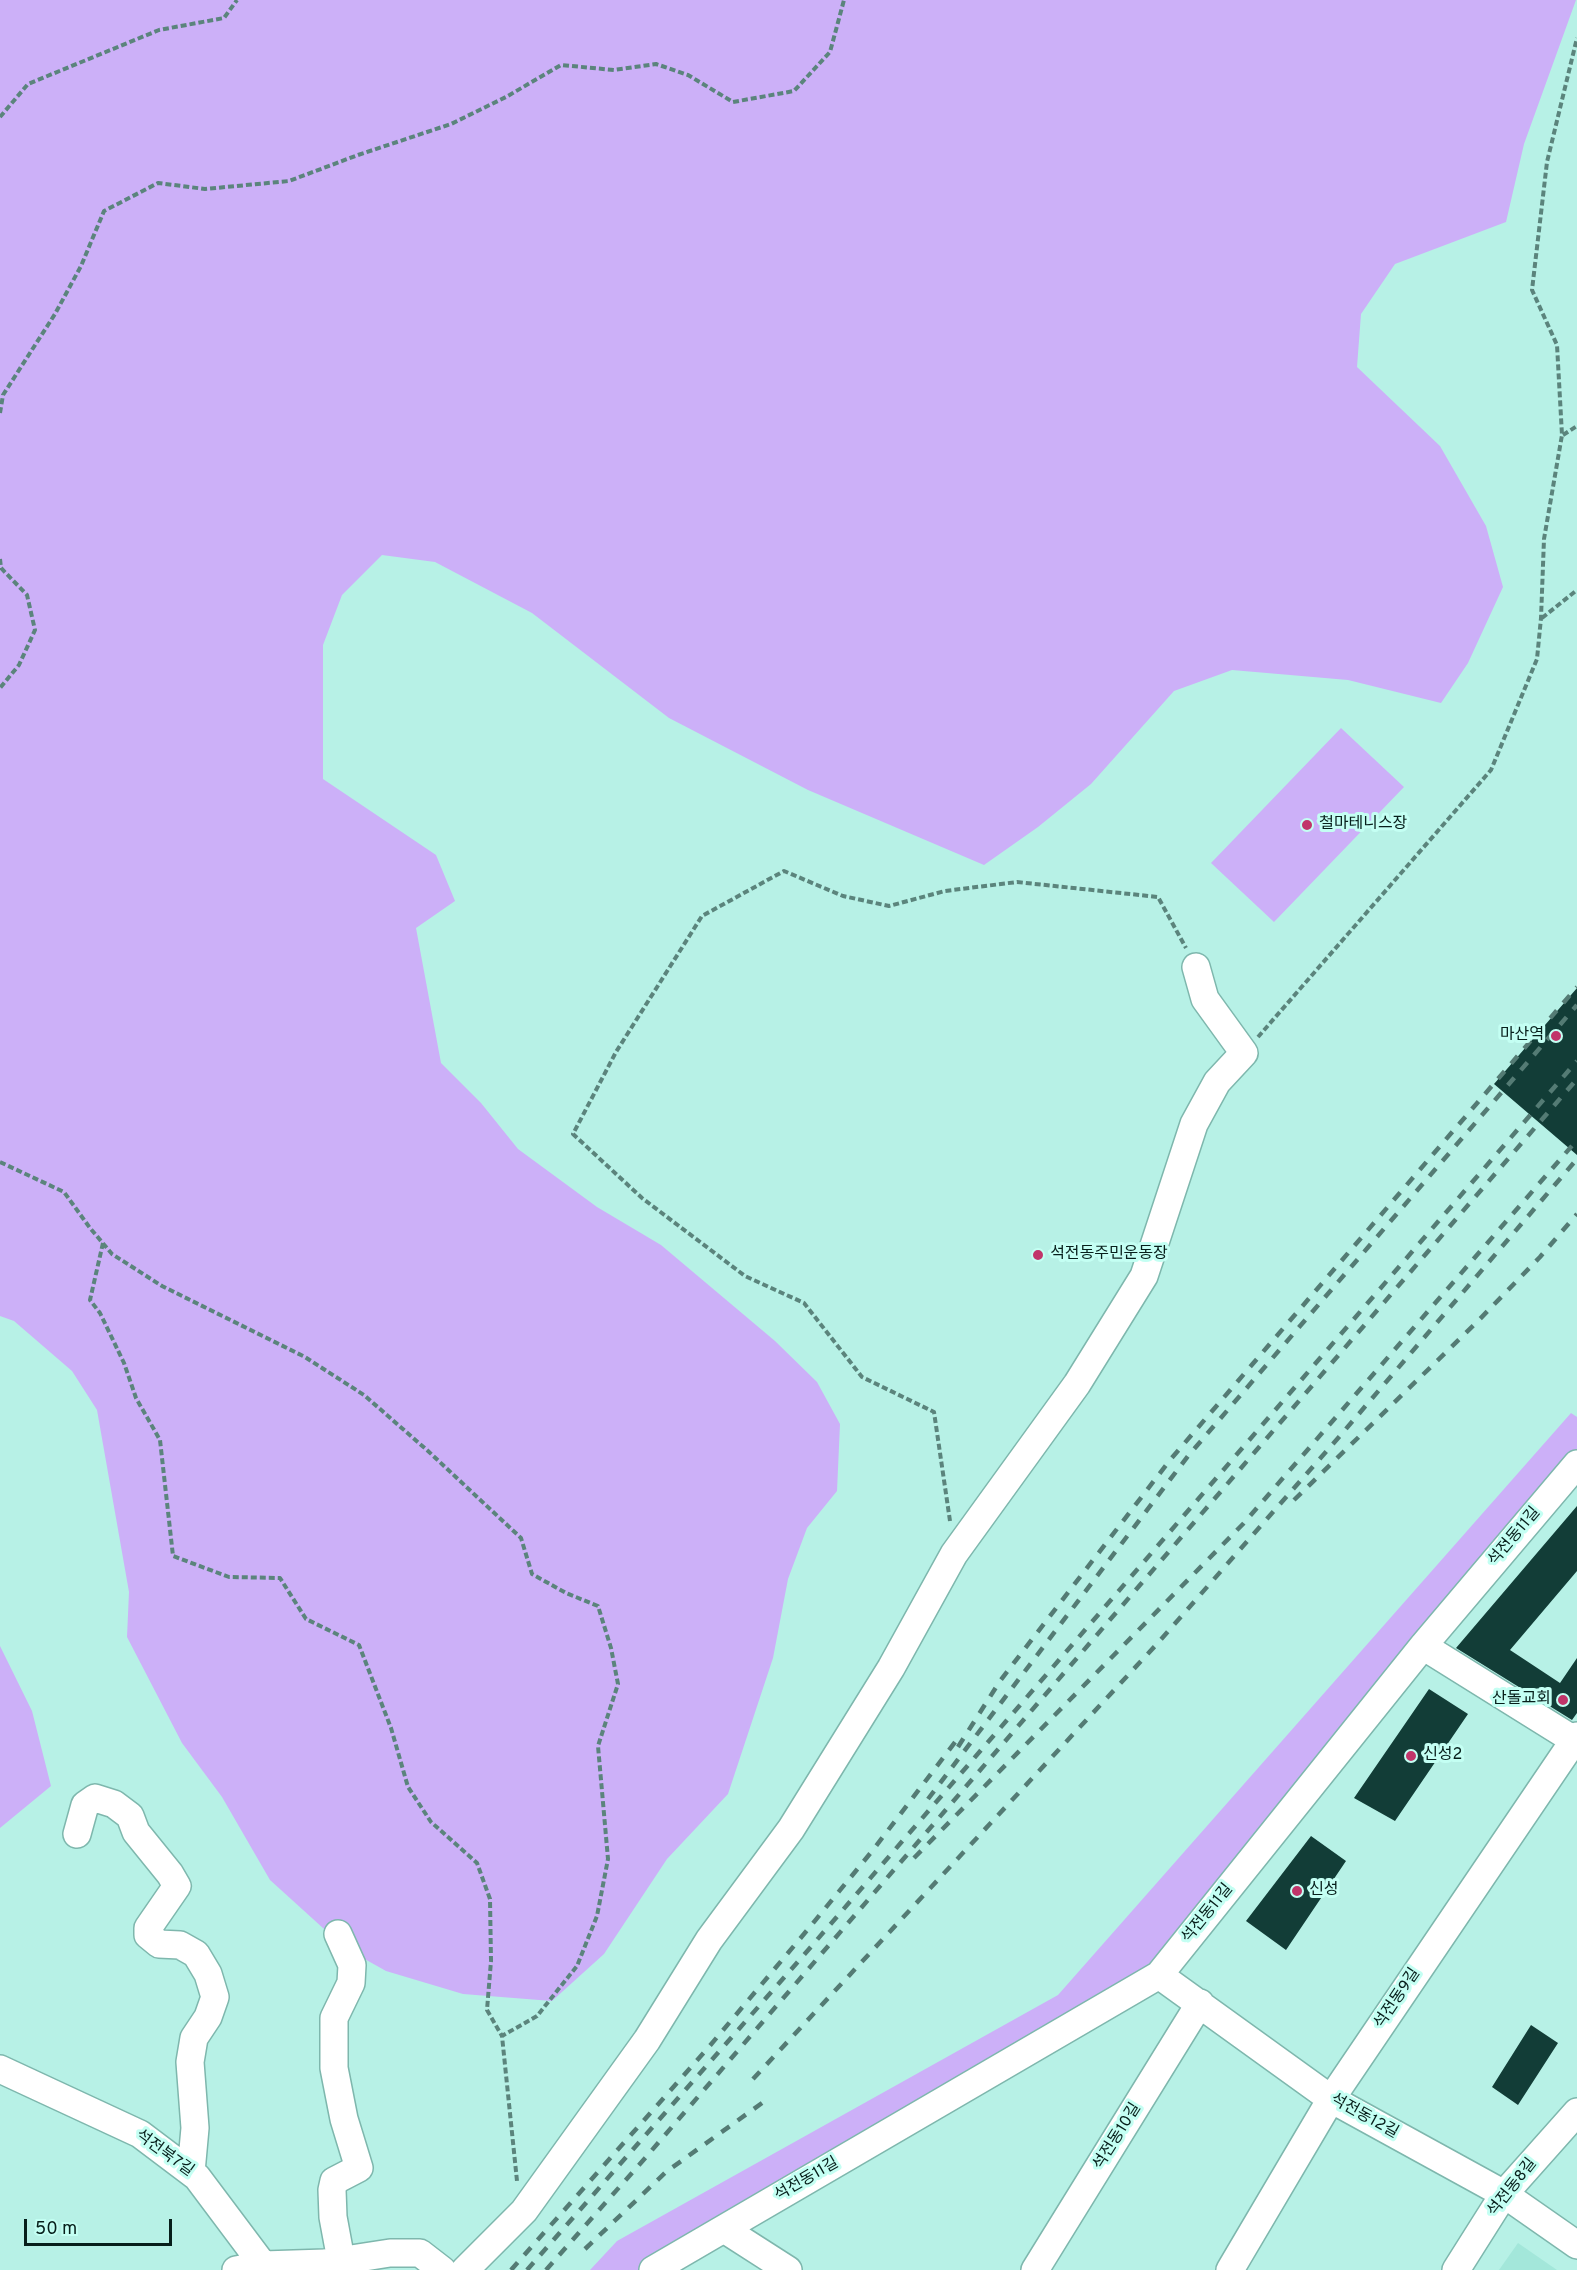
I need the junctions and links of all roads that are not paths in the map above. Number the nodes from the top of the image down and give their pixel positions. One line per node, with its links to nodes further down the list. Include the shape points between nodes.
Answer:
1 (1196, 967): 20 (street, via 1204,999 1244,1053 1217,1082 1194,1125 1144,1276 1077,1384 954,1554 891,1668 791,1829 709,1940 647,2040 524,2211)
2 (1577, 1464): 3 (street, 석전동11길)
3 (1424, 1646): 4 (street); 7 (street, 석전동11길)
4 (1576, 1739): 10 (street, 석전동9길)
5 (77, 1834): 12 (street, via 85,1805 95,1798 114,1804 130,1816 136,1832 177,1886 148,1929 148,1935 159,1944 180,1945 196,1954 208,1974 215,1997 194,2038 190,2062 195,2128)
6 (338, 1934): 16 (street, via 352,1965 351,1983 334,2018 334,2068 359,2168 334,2181)
7 (1159, 1975): 8 (street, 석전동12길); 14 (street, 석전동11길)
8 (1200, 2003): 10 (street, 석전동12길); 23 (street, 석전동10길)
9 (0, 2069): 12 (street, 석전북7길, via 140,2134)
10 (1331, 2099): 13 (street, 석전동12길); 24 (street, 석전동9길)
11 (1577, 2112): 13 (street, 석전동8길)
12 (191, 2172): 17 (street, 석전북7길)
13 (1504, 2194): 15 (street, 석전동12길); 25 (street, 석전동8길)
14 (724, 2229): 21 (street, 석전동11길); 22 (street)
15 (1577, 2245)
16 (328, 2264): 17 (street); 19 (street, via 390,2253 420,2253)
17 (263, 2265): 18 (street)
18 (236, 2270)
19 (442, 2270)
20 (465, 2270)
21 (653, 2270)
22 (788, 2270)
23 (1035, 2270)
24 (1230, 2270)
25 (1456, 2270)

